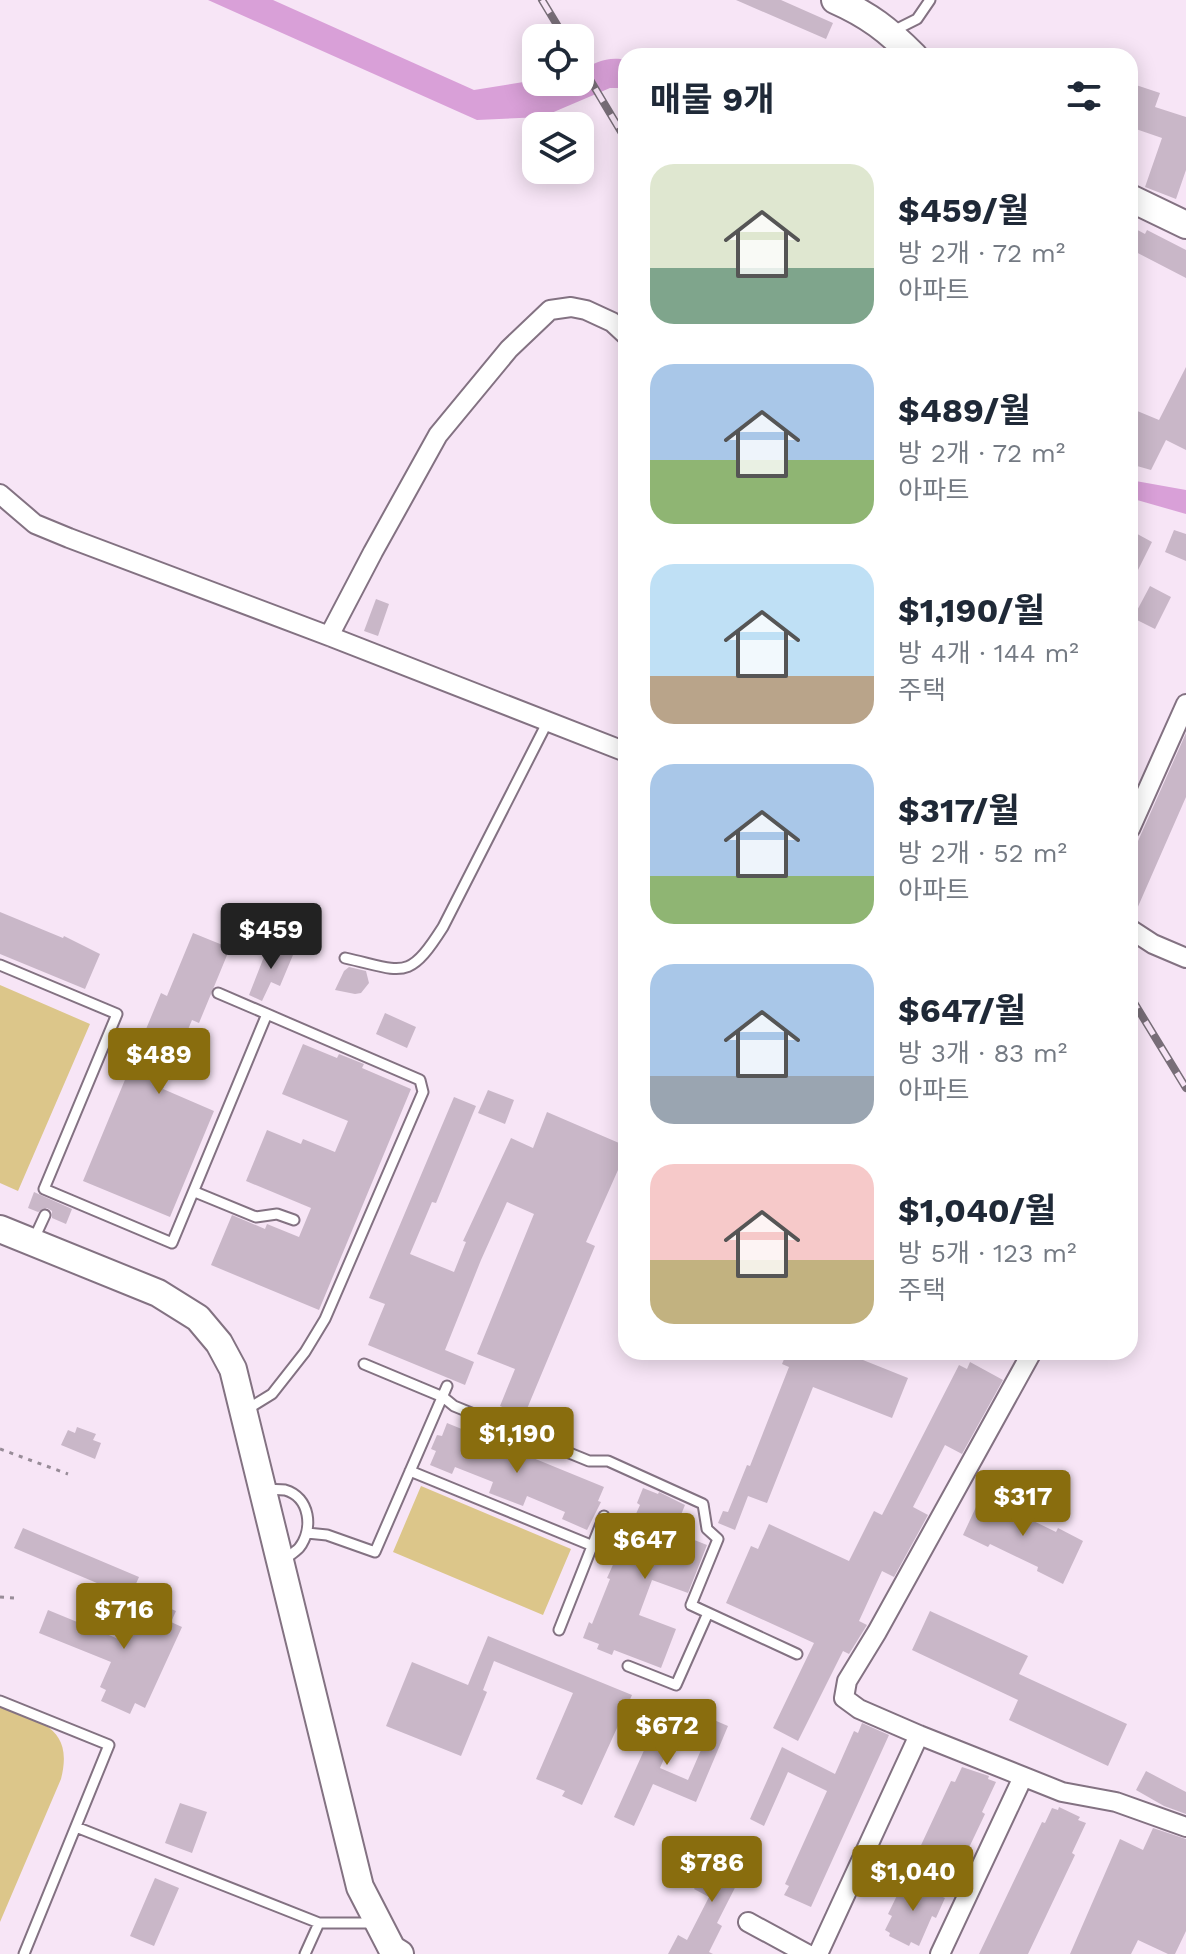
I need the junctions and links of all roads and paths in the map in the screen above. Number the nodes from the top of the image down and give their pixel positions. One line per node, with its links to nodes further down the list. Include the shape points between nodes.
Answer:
1 (835, 0): 3 (street)
2 (930, 0): 3 (lane, via 917,19)
3 (890, 32): 4 (street)
4 (906, 48)
5 (1138, 202): 6 (street)
6 (1186, 225)
7 (618, 328): 9 (street, via 586,310 550,310 509,349 438,435)
8 (0, 494): 9 (street, via 35,524 58,534)
9 (329, 636): 11 (street)
10 (1186, 704): 13 (street)
11 (547, 723): 12 (street); 15 (lane, via 425,955 412,967 396,969)
12 (618, 749)
13 (1138, 811)
14 (1138, 934): 16 (street)
15 (345, 958)
16 (1186, 958)
17 (0, 965): 20 (lane, via 117,1014 44,1189 172,1243)
18 (218, 993): 19 (lane)
19 (267, 1014): 20 (lane); 29 (lane, via 420,1080 423,1092 325,1319 272,1394)
20 (195, 1192): 22 (lane, via 256,1217 277,1214)
21 (45, 1215): 24 (lane)
22 (294, 1220)
23 (0, 1229): 24 (street)
24 (33, 1242): 29 (street, via 158,1293 198,1318 233,1369)
25 (1028, 1360): 45 (street, via 847,1681 844,1698)
26 (364, 1364): 28 (lane)
27 (447, 1386): 28 (lane)
28 (443, 1397): 31 (lane); 40 (lane, via 454,1406 589,1461 608,1461 703,1504 707,1529 718,1539 691,1605)
29 (244, 1412): 33 (street)
30 (0, 1449): 32 (path)
31 (410, 1471): 35 (lane, via 375,1552); 36 (lane)
32 (68, 1474)
33 (262, 1489): 35 (lane, via 299,1497 307,1509); 37 (street)
34 (604, 1516): 36 (lane)
35 (307, 1533): 37 (lane, via 299,1548)
36 (593, 1546): 41 (lane)
37 (280, 1563): 51 (street, via 360,1887)
38 (0, 1597): 39 (path)
39 (15, 1598)
40 (708, 1613): 42 (lane); 43 (lane, via 676,1685)
41 (559, 1630)
42 (797, 1654)
43 (628, 1666)
44 (0, 1701): 47 (lane, via 109,1745)
45 (919, 1735): 46 (street); 56 (street)
46 (1023, 1777): 48 (street); 57 (street)
47 (76, 1827): 50 (lane); 52 (lane)
48 (1186, 1827)
49 (748, 1922): 55 (street)
50 (319, 1923): 51 (lane); 53 (lane)
51 (377, 1923): 54 (street)
52 (24, 1954)
53 (305, 1954)
54 (400, 1954)
55 (807, 1954)
56 (818, 1954)
57 (940, 1954)

